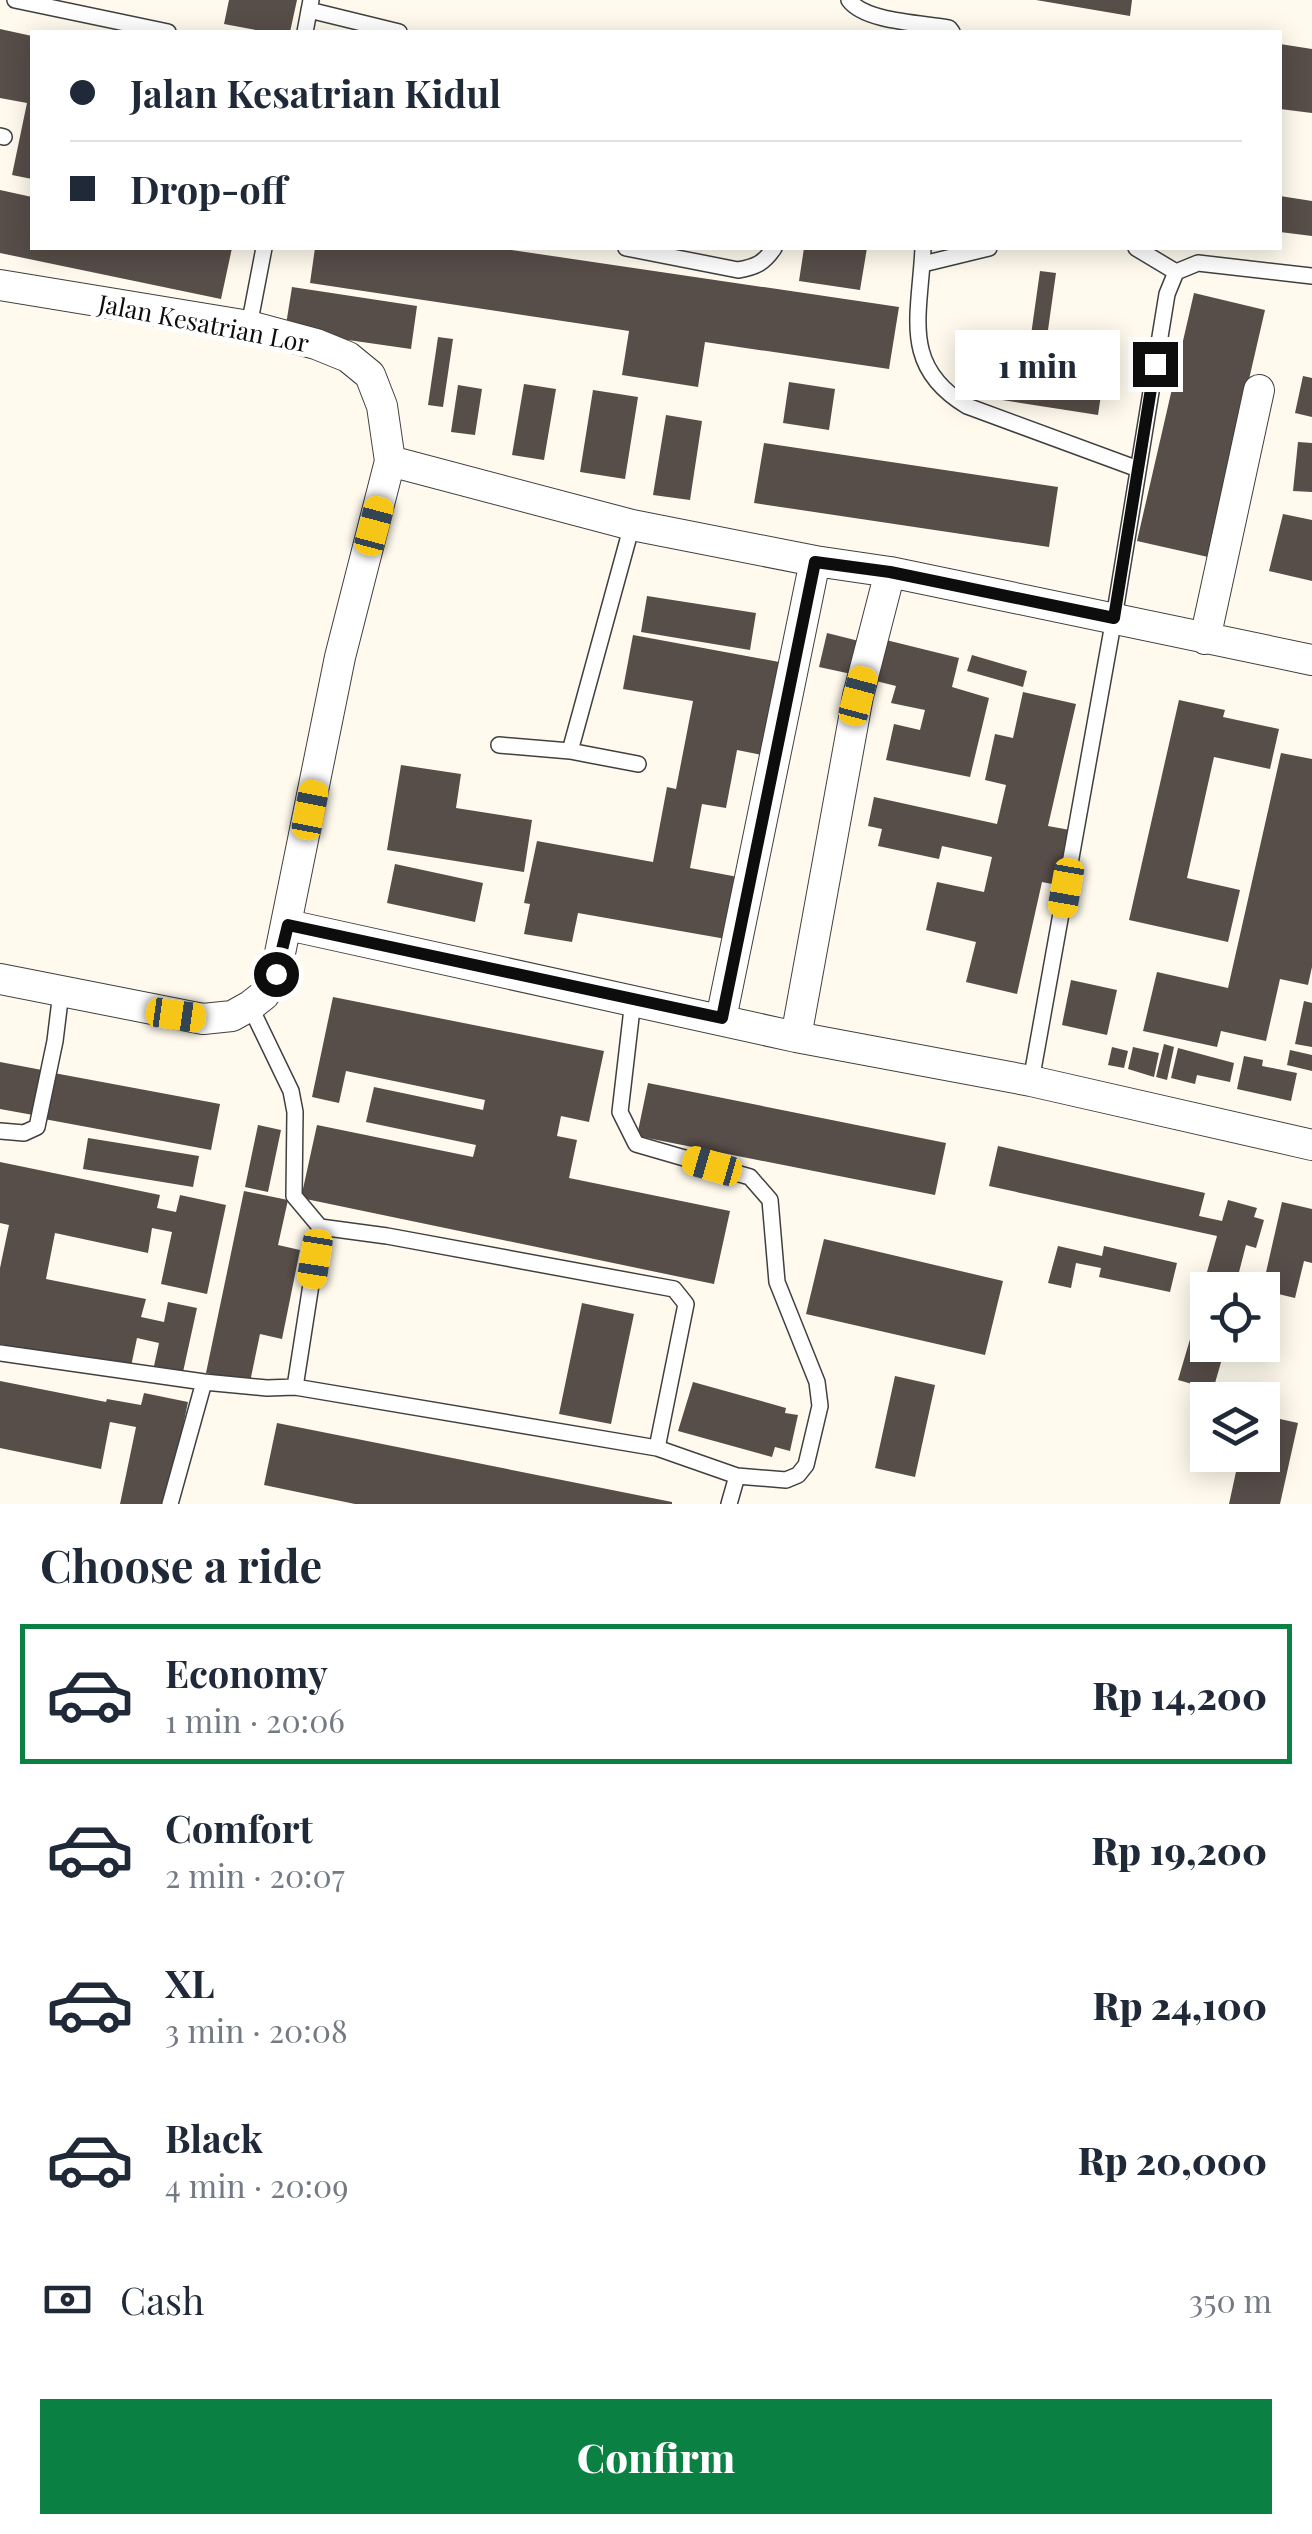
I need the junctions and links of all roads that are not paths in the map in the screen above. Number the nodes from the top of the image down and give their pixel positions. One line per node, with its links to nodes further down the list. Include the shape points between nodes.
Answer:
1 (15, 0): 4 (lane)
2 (849, 0): 7 (lane, via 870,15)
3 (310, 5): 5 (lane); 6 (lane)
4 (158, 30)
5 (305, 30)
6 (393, 30)
7 (950, 30)
8 (264, 250): 17 (lane)
9 (636, 250): 10 (lane, via 738,270 755,268)
10 (773, 250)
11 (972, 250): 13 (lane)
12 (1139, 250): 14 (lane)
13 (923, 256): 20 (lane, via 919,341 927,372 944,392)
14 (1176, 272): 15 (lane, via 1198,264); 20 (lane, via 1166,294)
15 (1312, 276)
16 (0, 286): 17 (street, Jalan Kesatrian Lor)
17 (249, 326): 19 (street, Jalan Kesatrian Lor, via 332,350 370,375)
18 (1259, 390): 25 (street)
19 (390, 461): 21 (street); 30 (street, via 340,657)
20 (1138, 469): 24 (lane)
21 (632, 525): 22 (street); 28 (lane)
22 (815, 562): 23 (street); 35 (street)
23 (890, 572): 24 (street); 36 (street, via 858,696)
24 (1114, 618): 25 (street); 37 (lane)
25 (1205, 639): 26 (street)
26 (1312, 660)
27 (499, 745): 28 (lane)
28 (570, 751): 29 (lane)
29 (638, 764)
30 (288, 925): 33 (street); 34 (street, via 276,974)
31 (0, 979): 32 (street)
32 (61, 992): 34 (street, via 202,1019); 38 (lane, via 37,1127)
33 (633, 1000): 35 (street); 45 (lane, via 620,1112 625,1128 636,1144 750,1177 763,1190 770,1200 776,1282 820,1395 798,1475)
34 (250, 1006): 40 (lane, via 296,1112 294,1196)
35 (722, 1018): 36 (street)
36 (796, 1037): 37 (street)
37 (1031, 1081): 39 (street)
38 (0, 1131)
39 (1312, 1146)
40 (320, 1227): 43 (lane); 44 (lane, via 674,1288 686,1304)
41 (0, 1353): 42 (lane)
42 (204, 1382): 43 (lane); 46 (lane)
43 (295, 1387): 44 (lane)
44 (656, 1448): 45 (lane)
45 (737, 1476): 47 (lane)
46 (170, 1504)
47 (730, 1504)

